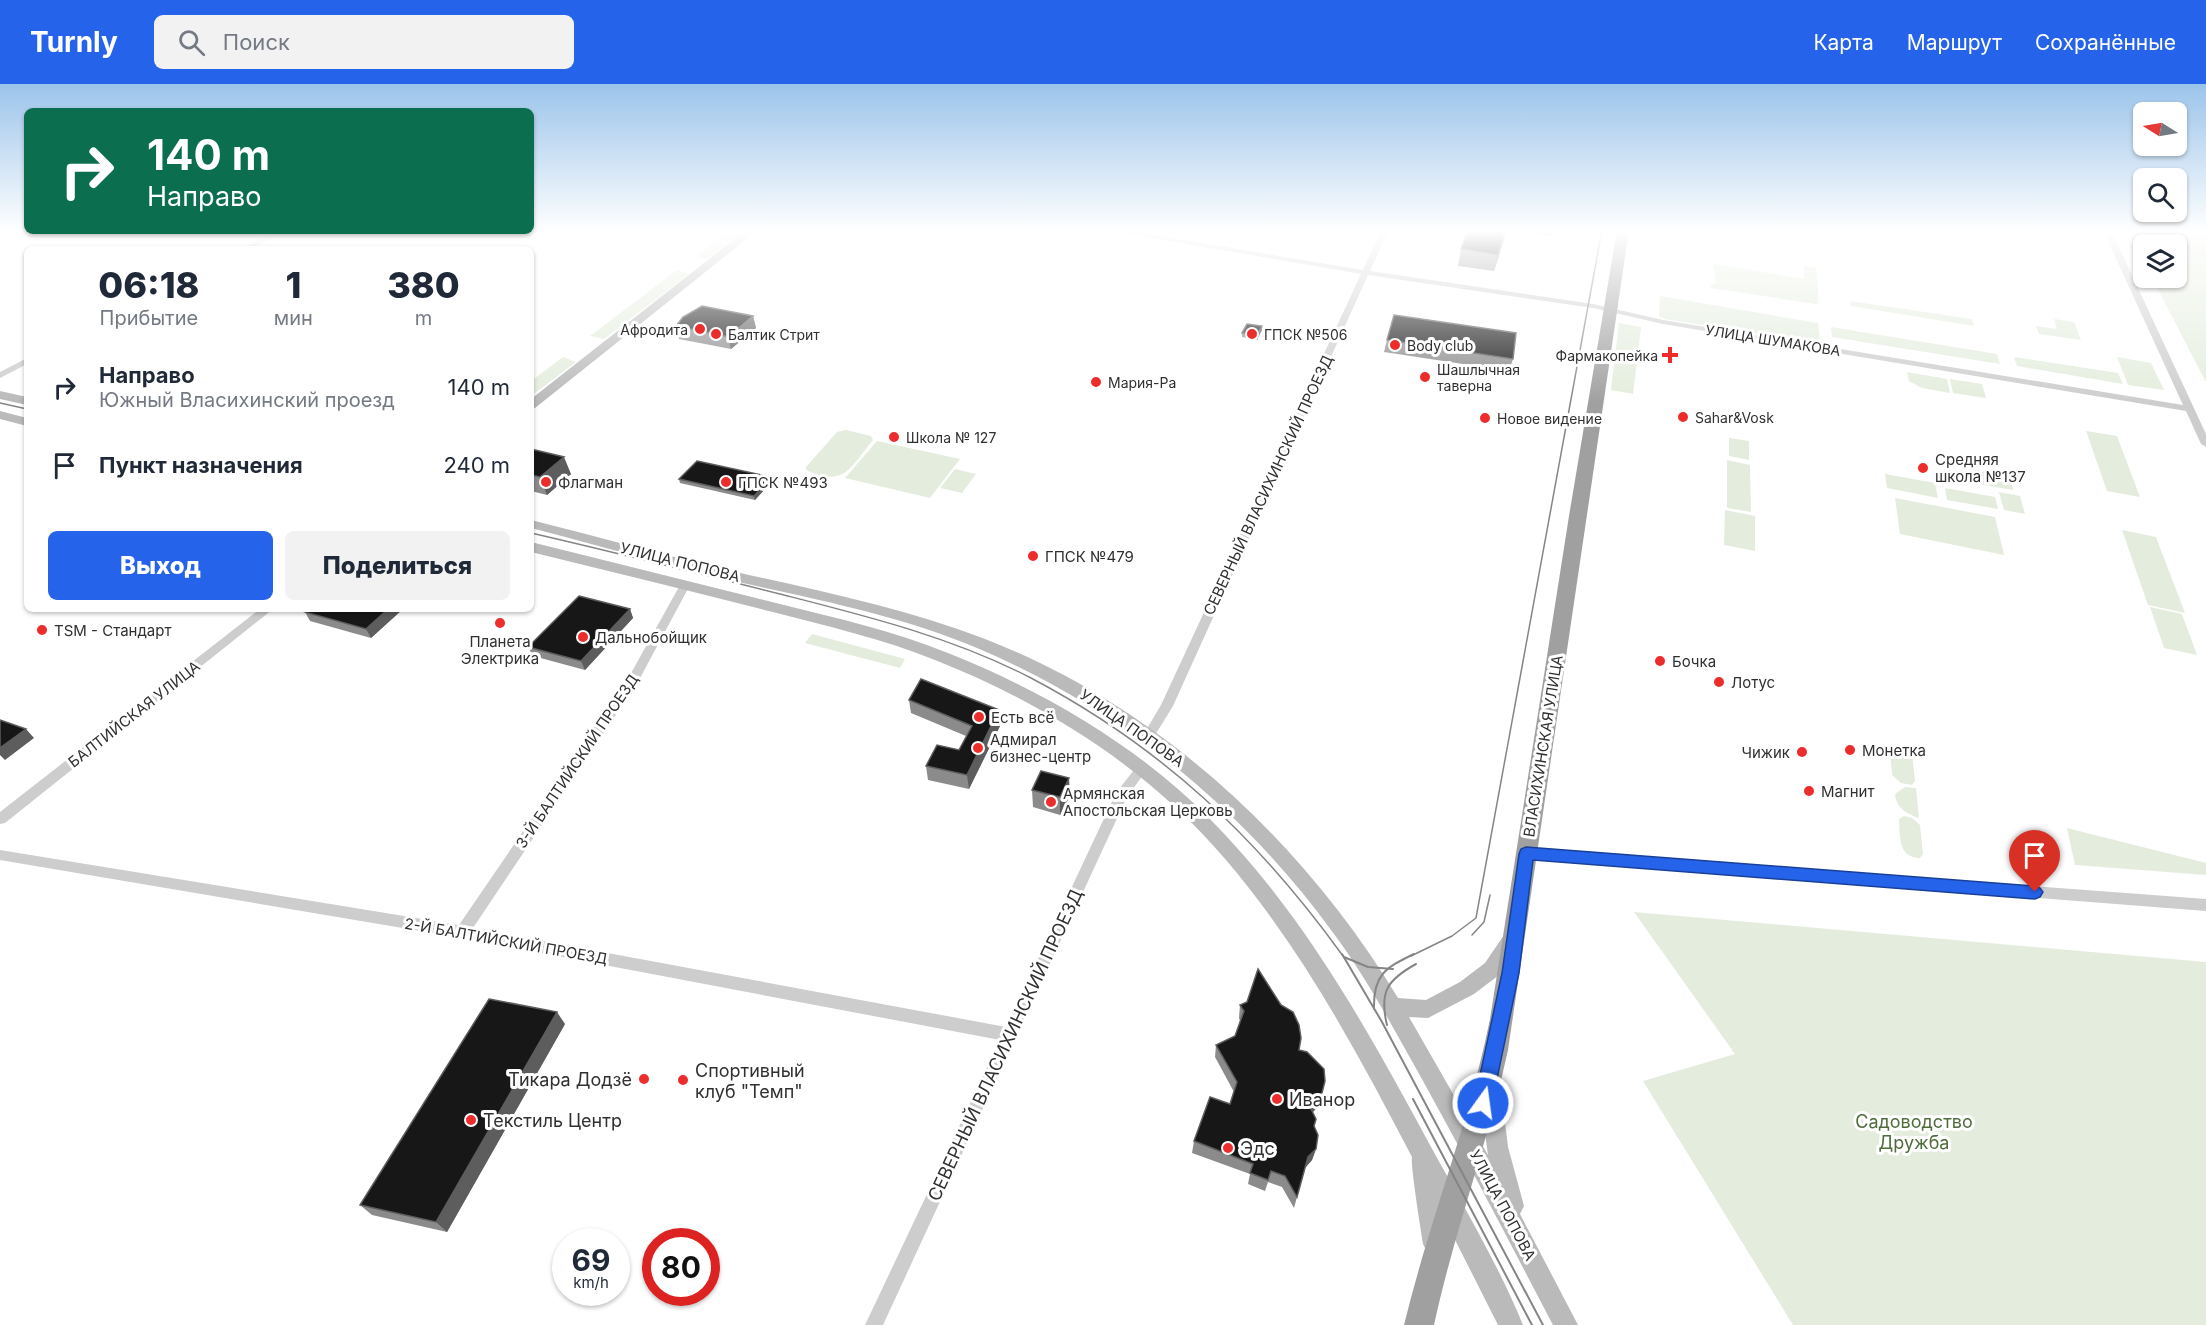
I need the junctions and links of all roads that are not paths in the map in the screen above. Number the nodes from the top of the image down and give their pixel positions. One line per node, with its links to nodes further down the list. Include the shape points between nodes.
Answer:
1 (680, 288): 11 (main road)
2 (1359, 288): 20 (street, СЕВЕРНЫЙ ВЛАСИХИНСКИЙ ПРОЕЗД, via 1167,706)
3 (1464, 288): 6 (street, УЛИЦА ШУМАКОВА)
4 (1614, 288): 6 (highway, ВЛАСИХИНСКАЯ УЛИЦА)
5 (2134, 288): 12 (street)
6 (1610, 310): 12 (street, УЛИЦА ШУМАКОВА); 23 (highway, ВЛАСИХИНСКАЯ УЛИЦА)
7 (24, 363): 8 (street)
8 (0, 375)
9 (0, 395): 10 (main road)
10 (24, 400)
11 (534, 403)
12 (2190, 409): 15 (street)
13 (0, 415): 14 (main road)
14 (24, 421)
15 (2206, 444)
16 (534, 525): 20 (main road, УЛИЦА ПОПОВА, via 887,612 943,630 1072,687)
17 (534, 548): 18 (main road, УЛИЦА ПОПОВА)
18 (685, 585): 21 (main road, УЛИЦА ПОПОВА, via 881,635 960,664 1057,713); 26 (street, 3-Й БАЛТИЙСКИЙ ПРОЕЗД, via 635,677)
19 (263, 612): 22 (street, БАЛТИЙСКАЯ УЛИЦА)
20 (1148, 737): 28 (main road, УЛИЦА ПОПОВА, via 1196,773 1288,863 1337,922)
21 (1141, 769): 29 (street, СЕВЕРНЫЙ ВЛАСИХИНСКИЙ ПРОЕЗД, via 1121,797); 31 (main road, УЛИЦА ПОПОВА, via 1200,820 1278,912 1344,1009)
22 (0, 819)
23 (1526, 854): 25 (street); 27 (highway, ВЛАСИХИНСКАЯ УЛИЦА)
24 (0, 855): 26 (street, 2-Й БАЛТИЙСКИЙ ПРОЕЗД)
25 (2206, 905)
26 (462, 932): 29 (street, 2-Й БАЛТИЙСКИЙ ПРОЕЗД)
27 (1515, 935): 28 (main road, via 1492,969 1467,988 1428,1009); 30 (highway, ВЛАСИХИНСКАЯ УЛИЦА)
28 (1394, 1007): 32 (main road, УЛИЦА ПОПОВА)
29 (1010, 1035): 36 (street, СЕВЕРНЫЙ ВЛАСИХИНСКИЙ ПРОЕЗД)
30 (1489, 1081): 32 (highway, ВЛАСИХИНСКАЯ УЛИЦА); 35 (main road, via 1505,1185)
31 (1400, 1112): 33 (main road, УЛИЦА ПОПОВА); 34 (main road, via 1426,1180)
32 (1472, 1147): 33 (highway, ВЛАСИХИНСКАЯ УЛИЦА); 35 (main road, УЛИЦА ПОПОВА)
33 (1453, 1208): 34 (highway, ВЛАСИХИНСКАЯ УЛИЦА); 38 (main road, УЛИЦА ПОПОВА)
34 (1436, 1250): 37 (highway, ВЛАСИХИНСКАЯ УЛИЦА)
35 (1527, 1252): 39 (main road, УЛИЦА ПОПОВА)
36 (874, 1325)
37 (1419, 1325)
38 (1511, 1325)
39 (1566, 1325)

